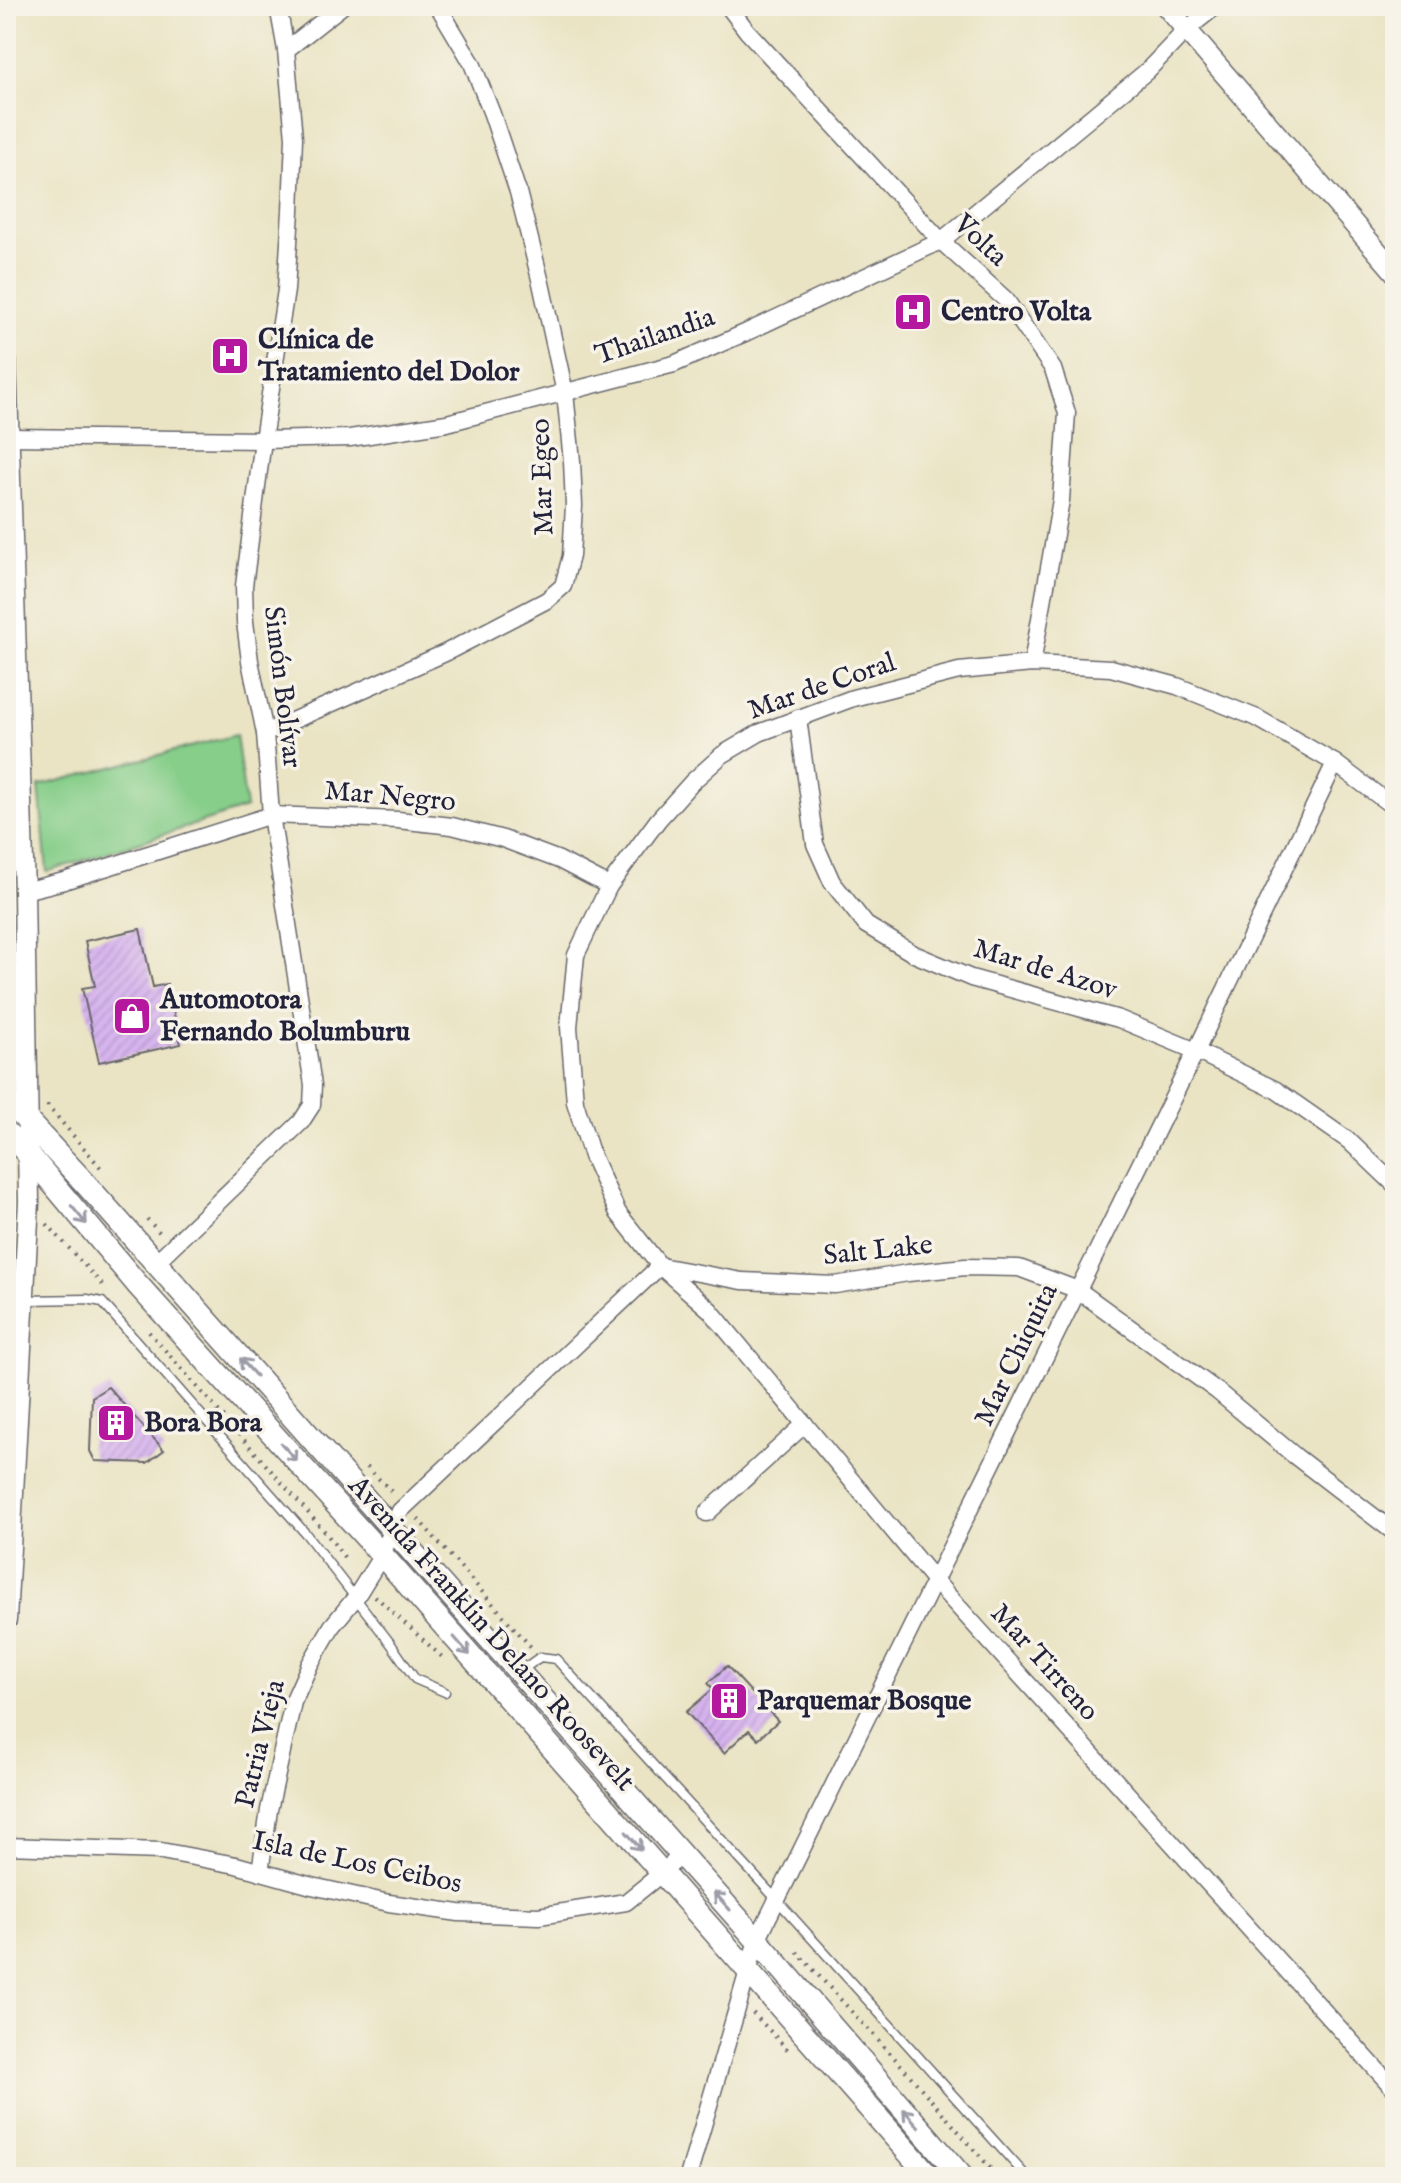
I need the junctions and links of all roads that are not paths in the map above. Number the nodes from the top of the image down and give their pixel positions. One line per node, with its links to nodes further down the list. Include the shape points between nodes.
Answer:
1 (278, 6): 8 (street, Simón Bolívar)
2 (342, 6): 8 (street)
3 (438, 6): 12 (street, Mar Egeo, via 472,63 501,140)
4 (728, 6): 9 (street, Volta)
5 (1166, 6): 7 (street)
6 (1216, 6): 7 (street, Thailandia)
7 (1187, 29): 9 (street, Thailandia, via 1147,71); 10 (street)
8 (286, 50): 14 (street, Simón Bolívar, via 294,138 291,211 286,290)
9 (941, 241): 12 (street, Thailandia, via 674,364); 15 (street, Volta, via 1006,300 1053,369 1067,413 1061,500)
10 (1395, 272)
11 (6, 360): 13 (street)
12 (565, 393): 14 (street, Thailandia, via 420,428 350,438); 17 (street, Mar Egeo, via 574,506 563,586 547,600 445,653)
13 (8, 437): 14 (street, Thailandia); 21 (street)
14 (263, 440): 17 (street, Simón Bolívar, via 244,586 250,661)
15 (1032, 664): 16 (street, Mar de Coral, via 959,671); 18 (street, Mar de Coral, via 1111,668 1177,686 1257,718)
16 (798, 718): 22 (street, Mar de Coral, via 722,755 658,820); 26 (street, Mar de Azov, via 815,844 832,882 866,925 914,954 971,978 1119,1019)
17 (265, 733): 20 (street, Simón Bolívar)
18 (1335, 763): 19 (street, Mar de Coral); 26 (street, Mar Chiquita)
19 (1395, 808)
20 (271, 815): 22 (street, Mar Negro, via 452,826 559,860); 23 (street, Mar Negro); 32 (street, Simón Bolívar, via 312,1105 301,1122)
21 (14, 846): 23 (street)
22 (609, 886): 33 (street, Mar de Coral, via 576,955 569,1027 575,1102 618,1213)
23 (24, 891): 25 (street)
24 (6, 1025): 25 (lane)
25 (25, 1046): 28 (street)
26 (1196, 1051): 31 (street, Mar de Azov, via 1276,1090 1349,1141); 34 (street, Mar Chiquita)
27 (6, 1098): 28 (main road, Avenida Franklin Delano Roosevelt)
28 (28, 1124): 30 (street); 32 (main road, Avenida Franklin Delano Roosevelt)
29 (6, 1132): 30 (main road, Avenida Franklin Delano Roosevelt)
30 (29, 1155): 35 (street); 41 (main road, Avenida Franklin Delano Roosevelt, one-way to 41, via 137,1284)
31 (1395, 1185)
32 (155, 1263): 39 (main road, Avenida Franklin Delano Roosevelt, one-way to 32)
33 (660, 1266): 34 (street, Salt Lake, via 742,1281 835,1285 965,1267 1019,1268); 37 (street, Mar Tirreno, via 710,1310); 39 (street, via 400,1511)
34 (1078, 1290): 40 (street, Salt Lake, via 1217,1391); 42 (street, Mar Chiquita)
35 (22, 1300): 36 (street); 43 (lane, via 102,1302)
36 (11, 1413): 44 (street)
37 (805, 1424): 38 (street); 42 (street, Mar Tirreno)
38 (707, 1513)
39 (392, 1531): 41 (street, Patria Vieja); 45 (main road, Avenida Franklin Delano Roosevelt)
40 (1395, 1533)
41 (382, 1555): 43 (street, Patria Vieja); 50 (main road, Avenida Franklin Delano Roosevelt, one-way to 50)
42 (935, 1581): 51 (street, Mar Chiquita); 54 (street, Mar Tirreno)
43 (360, 1591): 46 (lane, via 415,1679); 49 (street, Patria Vieja, via 332,1626 293,1702)
44 (6, 1620)
45 (519, 1672): 48 (main road, Avenida Franklin Delano Roosevelt); 51 (lane, Avenida Franklin Delano Roosevelt, via 540,1657 556,1659)
46 (445, 1692)
47 (6, 1846): 49 (street, Isla de Los Ceibos, via 161,1851)
48 (681, 1855): 50 (street, Isla de Los Ceibos); 52 (main road, Avenida Franklin Delano Roosevelt, one-way to 48)
49 (260, 1872): 50 (street, Isla de Los Ceibos, via 389,1903 539,1916 626,1902)
50 (662, 1873): 53 (main road, Avenida Franklin Delano Roosevelt)
51 (777, 1900): 52 (street, Mar Chiquita); 59 (lane, Avenida Franklin Delano Roosevelt)
52 (757, 1940): 53 (street, Mar Chiquita); 58 (main road, Avenida Franklin Delano Roosevelt, one-way to 52)
53 (748, 1969): 56 (street, Mar Chiquita); 57 (main road, Avenida Franklin Delano Roosevelt)
54 (1395, 2090)
55 (1395, 2171): 60 (street)
56 (688, 2177)
57 (930, 2177)
58 (962, 2177)
59 (1027, 2177)
60 (1388, 2177)

